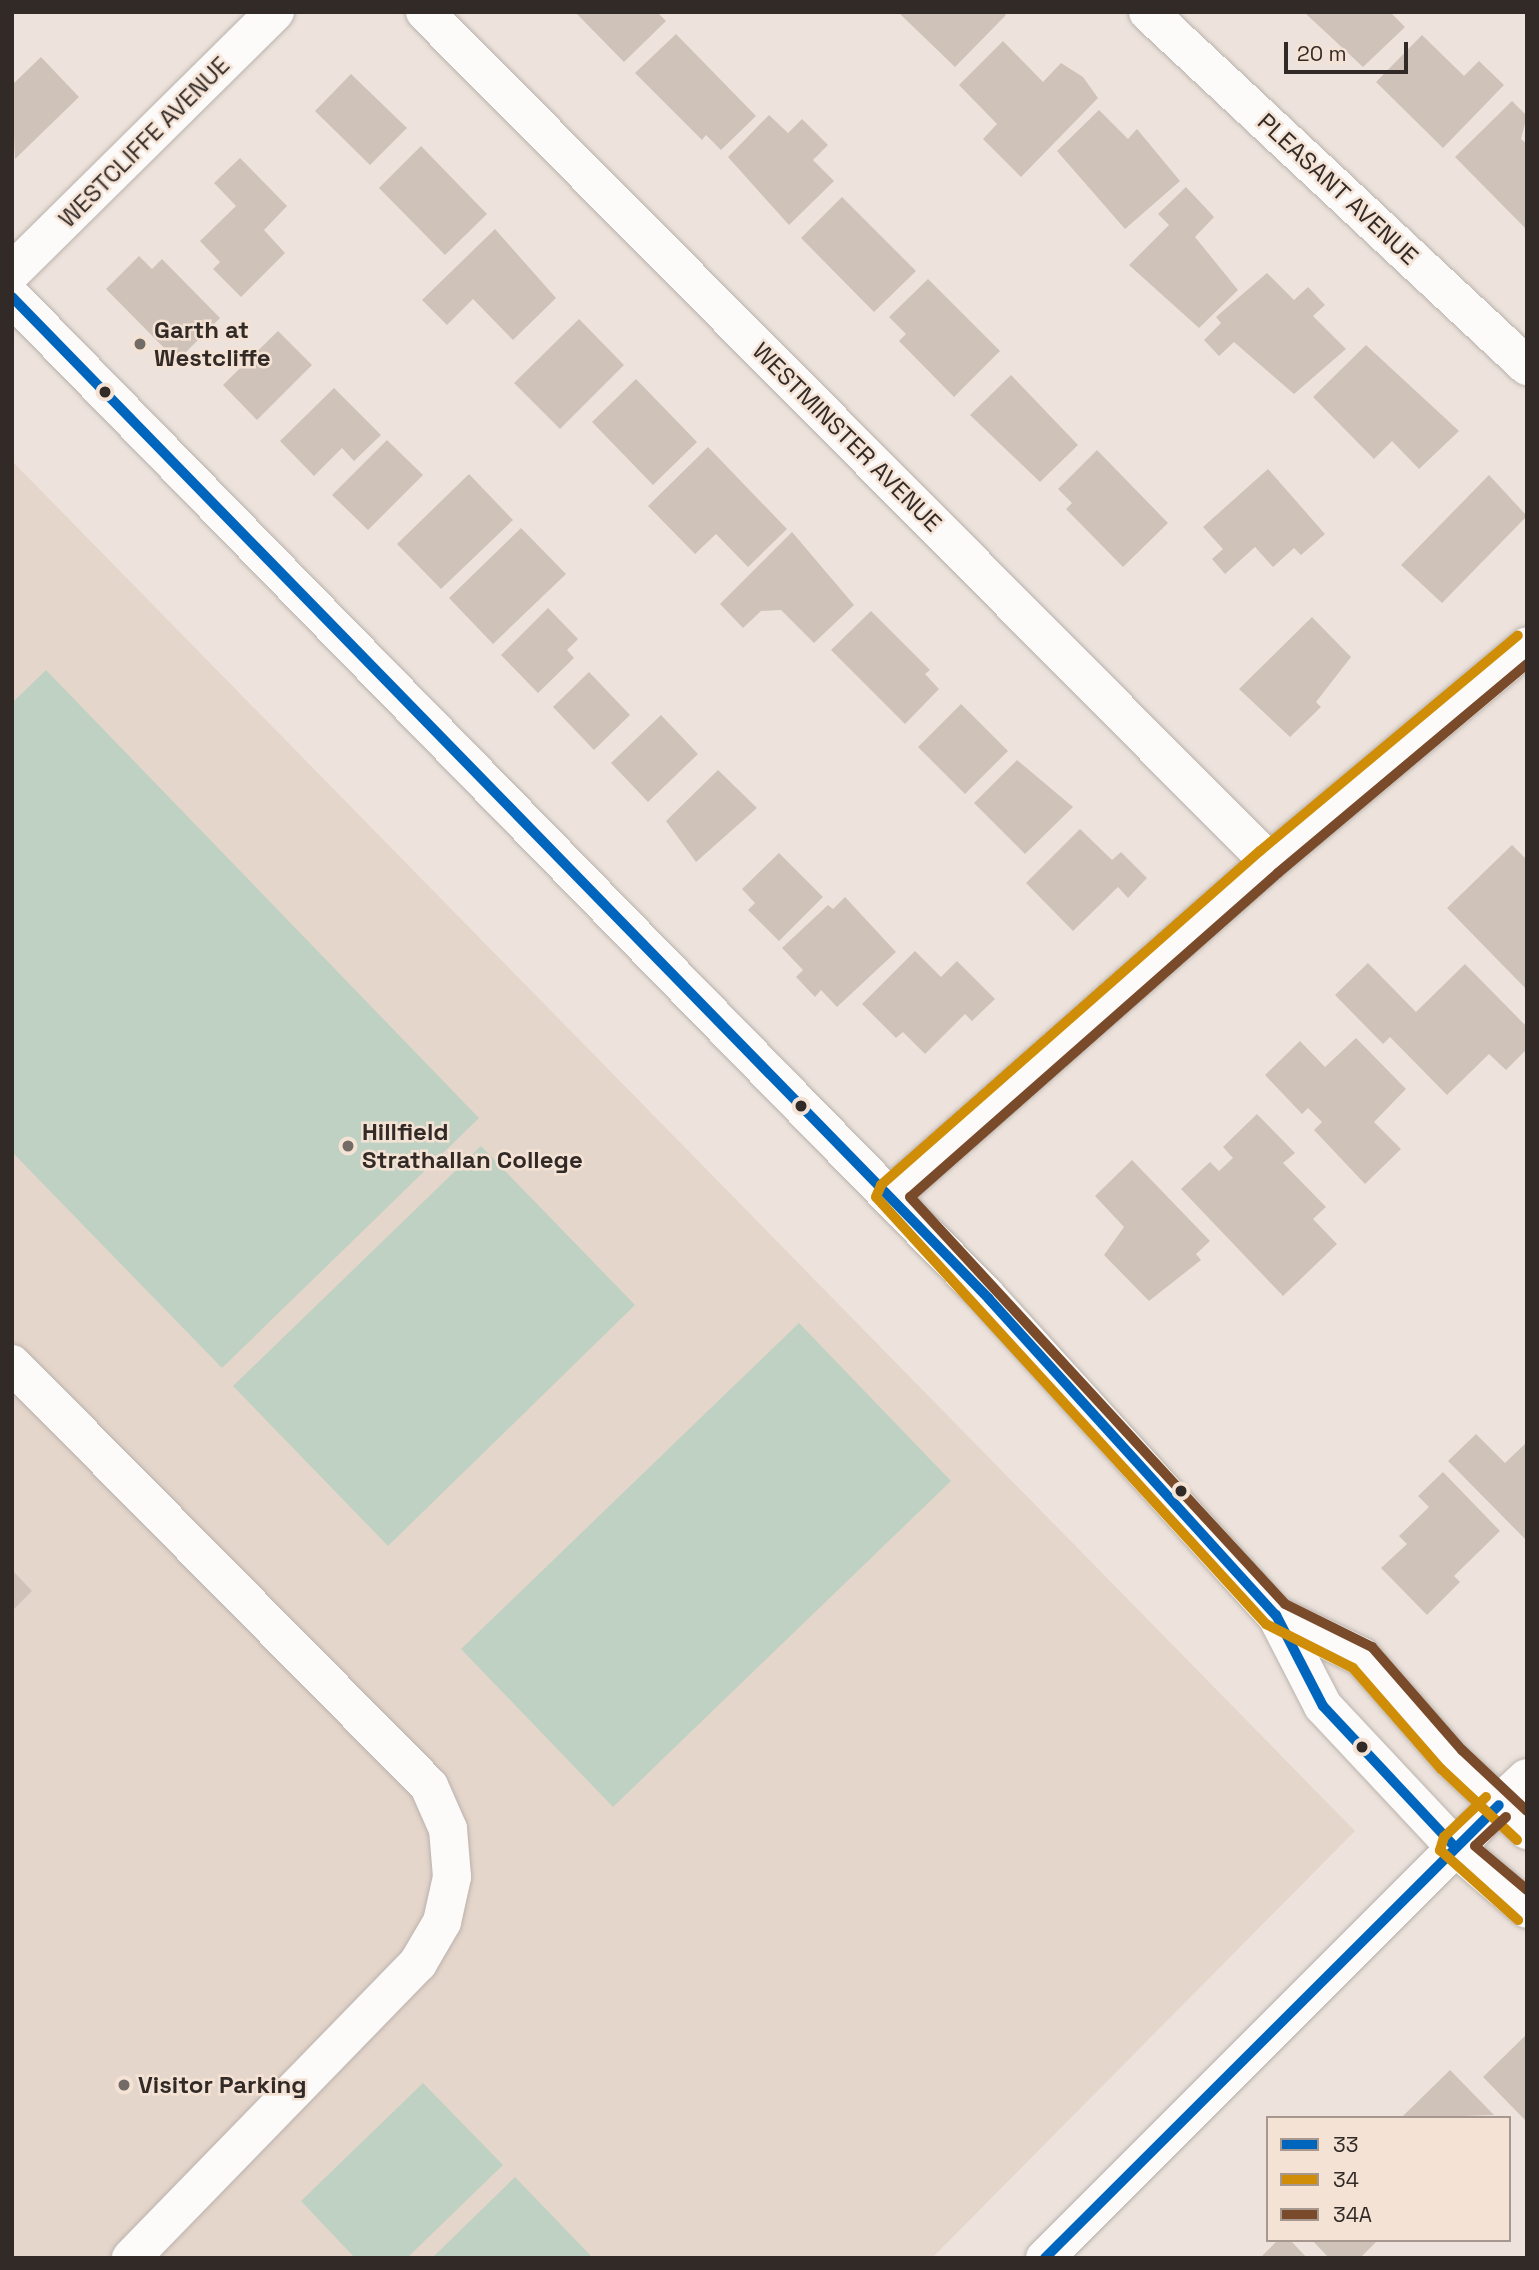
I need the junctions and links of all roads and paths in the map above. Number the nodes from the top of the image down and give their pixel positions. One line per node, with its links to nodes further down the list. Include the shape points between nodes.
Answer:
1 (275, 12): 4 (main road, WESTCLIFFE AVENUE)
2 (425, 12): 8 (main road, WESTMINSTER AVENUE)
3 (1148, 12): 6 (main road, PLEASANT AVENUE)
4 (12, 272)
5 (12, 297): 9 (main road)
6 (1527, 366)
7 (1527, 646): 8 (main road)
8 (1269, 862): 9 (main road)
9 (890, 1196): 11 (main road)
10 (12, 1364): 17 (main road, via 429,1786 448,1829 450,1888 442,1922 418,1963)
11 (1276, 1615): 13 (main road, via 1362,1657 1452,1760); 15 (main road, via 1323,1706)
12 (1527, 1778): 13 (main road)
13 (1499, 1804): 14 (main road); 15 (main road)
14 (1527, 1830)
15 (1454, 1846): 16 (main road); 18 (main road)
16 (1527, 1909)
17 (131, 2258)
18 (1045, 2258)

